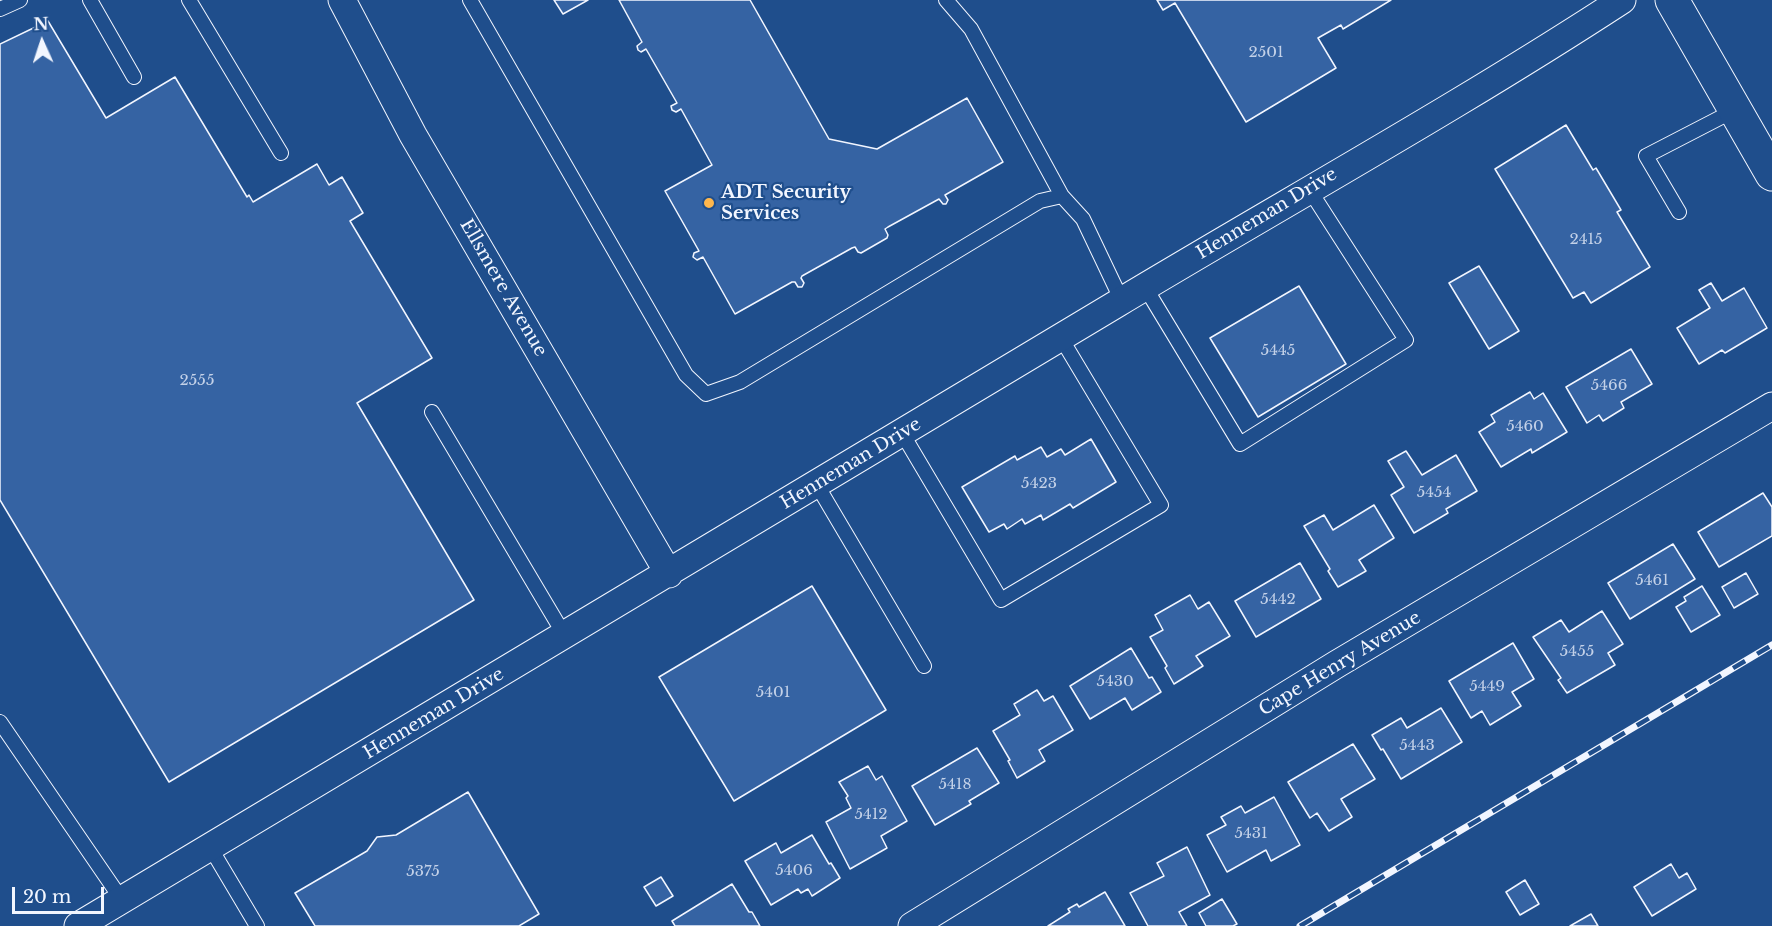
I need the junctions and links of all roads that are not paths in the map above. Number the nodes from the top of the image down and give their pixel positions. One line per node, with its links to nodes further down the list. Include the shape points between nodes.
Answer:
1 (20, 0): 9 (lane)
2 (90, 0): 10 (lane)
3 (189, 0): 12 (lane)
4 (342, 0): 24 (street, Ellsmere Avenue, via 413,135)
5 (470, 0): 15 (lane, via 686,375 706,394 740,382 1040,201)
6 (946, 0): 15 (lane, via 971,29)
7 (1622, 0): 14 (street, Henneman Drive, via 1552,46)
8 (1672, 0): 11 (street)
9 (0, 9)
10 (134, 77)
11 (1735, 110): 13 (street); 16 (lane, via 1646,156)
12 (281, 153)
13 (1772, 174)
14 (1310, 189): 17 (street, Henneman Drive); 17 (lane, via 1406,340 1240,444)
15 (1062, 196): 18 (lane, via 1083,219)
16 (1679, 212)
17 (1145, 287): 18 (street, Henneman Drive)
18 (1122, 301): 19 (street, Henneman Drive)
19 (1061, 338): 22 (street, Henneman Drive); 22 (lane, via 1161,505 1001,600)
20 (1772, 406): 32 (street, Cape Henry Avenue, via 1337,664)
21 (432, 412): 25 (lane)
22 (902, 433): 23 (street, Henneman Drive)
23 (817, 485): 24 (street, Henneman Drive); 26 (lane)
24 (669, 574): 25 (street, Henneman Drive)
25 (565, 636): 28 (street, Henneman Drive)
26 (924, 666)
27 (0, 722): 29 (lane)
28 (210, 847): 29 (street, Henneman Drive); 31 (lane)
29 (123, 900): 30 (street, Henneman Drive)
30 (78, 926)
31 (257, 926)
32 (912, 926)

